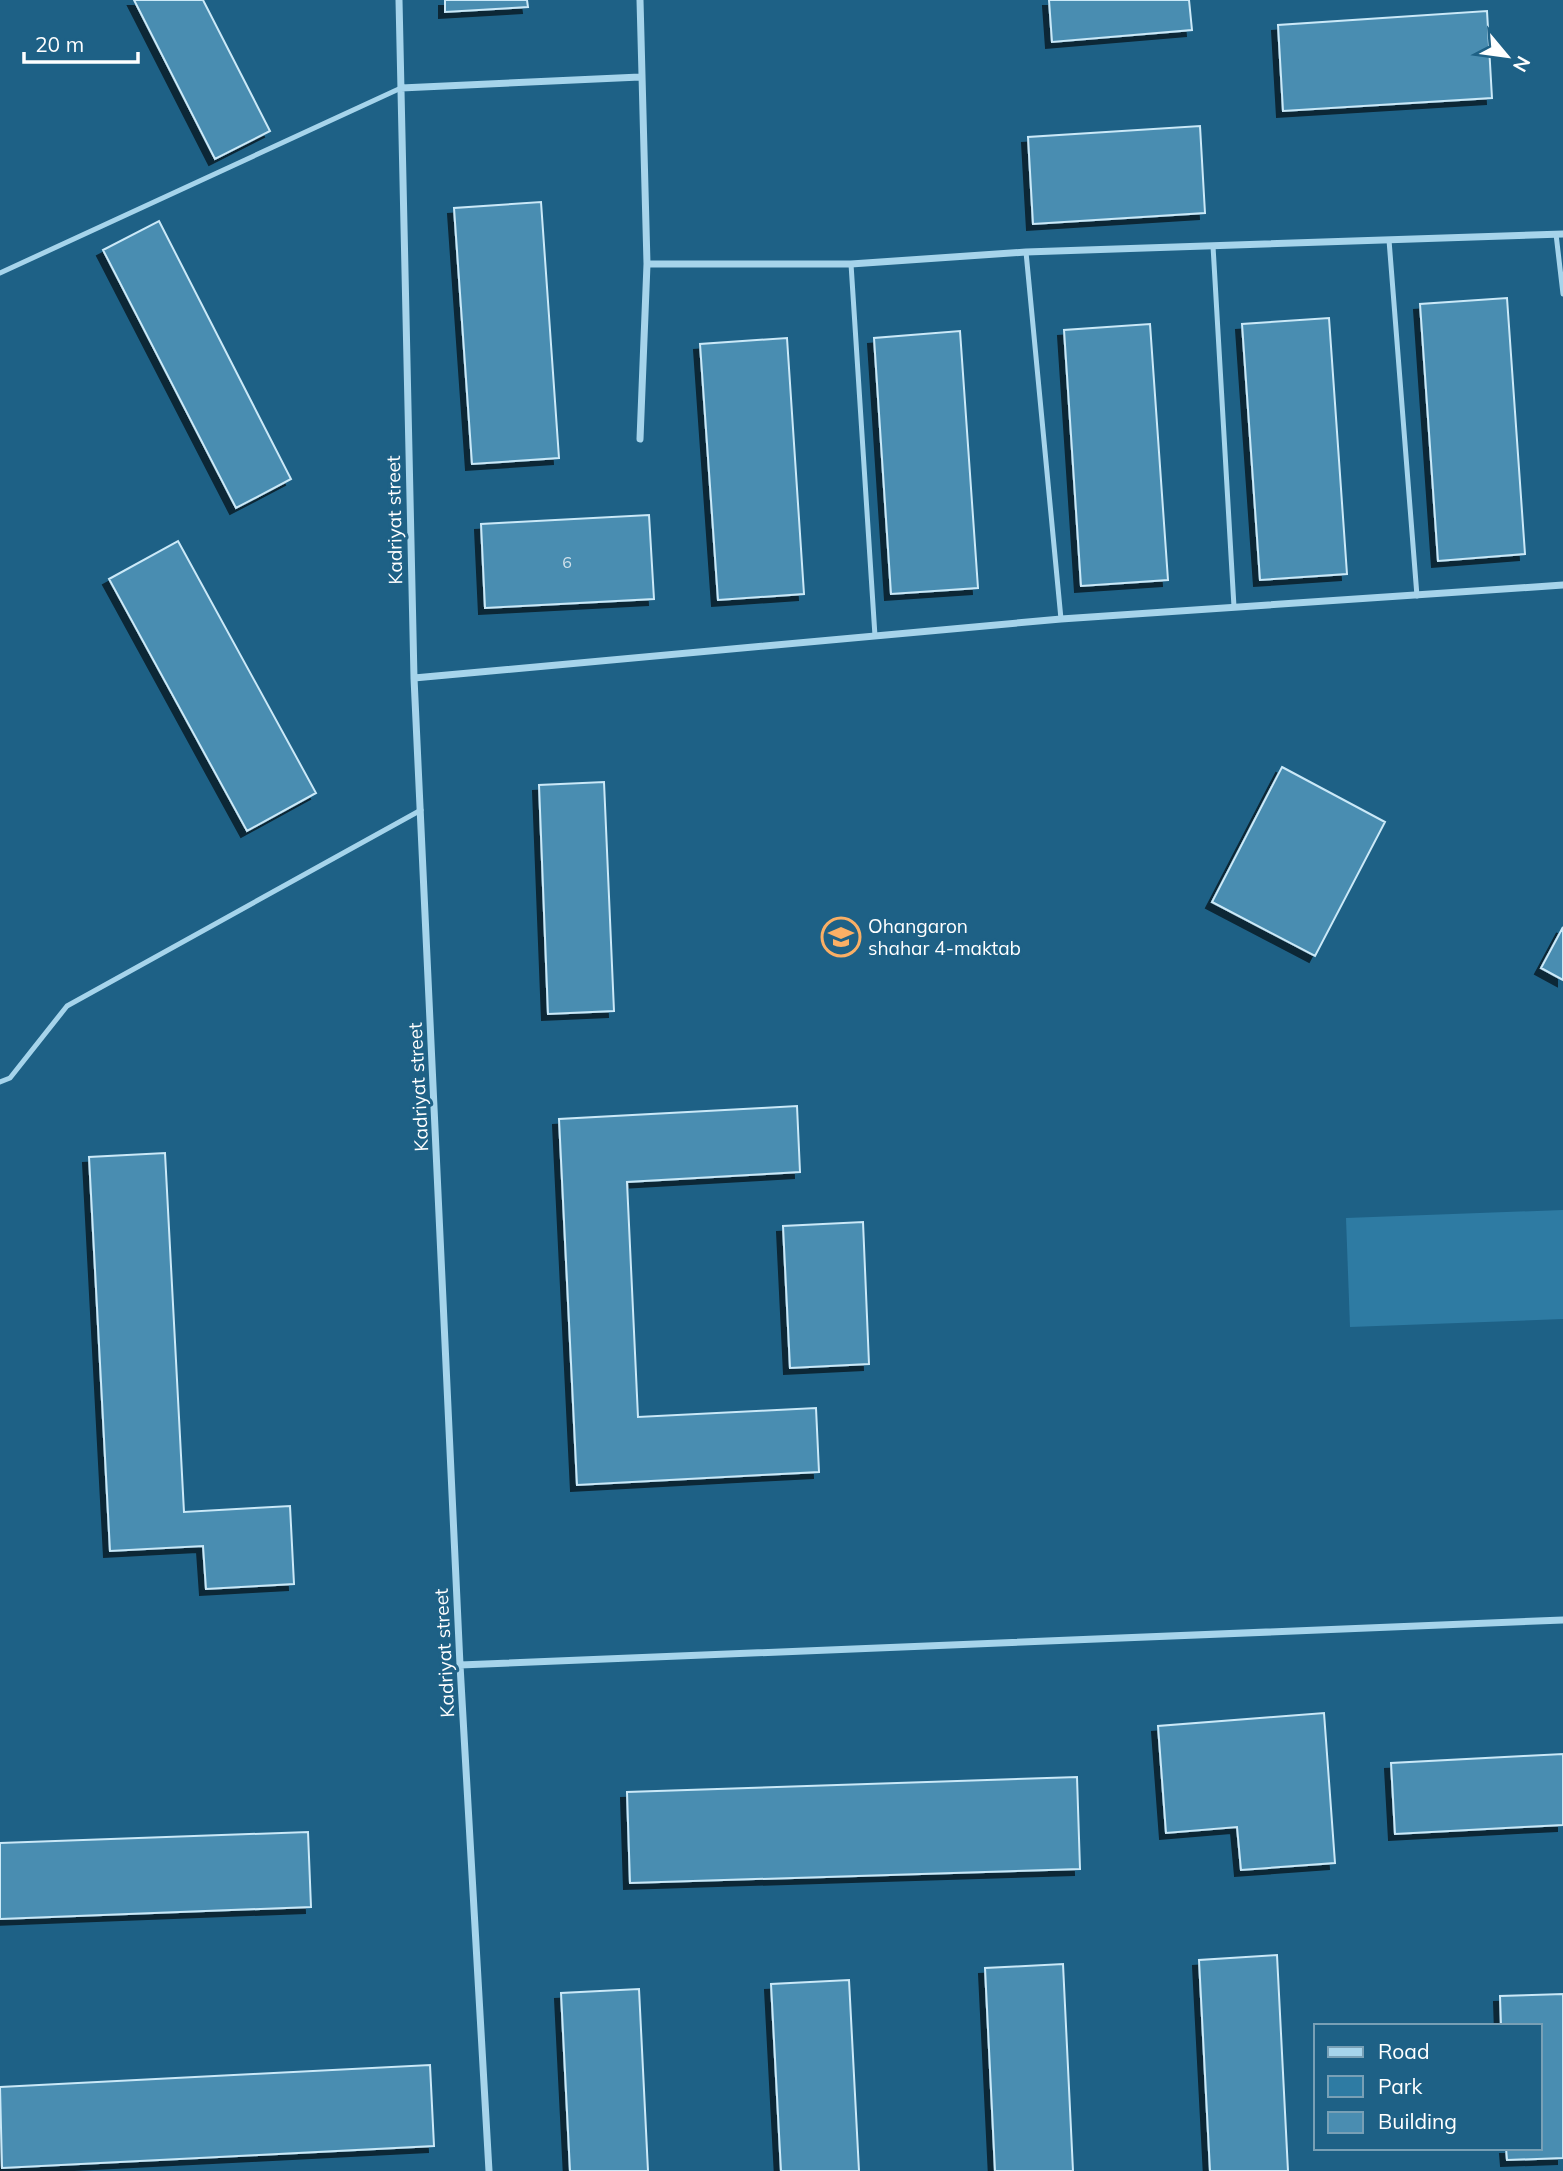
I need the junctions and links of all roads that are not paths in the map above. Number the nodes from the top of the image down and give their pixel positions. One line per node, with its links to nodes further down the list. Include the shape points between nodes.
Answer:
1 (399, 0): 4 (street, Kadriyat street)
2 (640, 0): 3 (street)
3 (640, 78): 4 (street); 9 (street)
4 (401, 88): 11 (lane); 19 (street, Kadriyat street)
5 (1559, 234): 6 (street); 12 (lane)
6 (1389, 240): 7 (street); 15 (lane)
7 (1213, 246): 8 (street); 16 (lane)
8 (1026, 252): 10 (street); 17 (lane)
9 (647, 264): 10 (street); 13 (street)
10 (851, 264): 18 (lane)
11 (0, 273)
12 (1563, 294)
13 (640, 439)
14 (1563, 585): 15 (street)
15 (1417, 596): 16 (street)
16 (1234, 607): 17 (street)
17 (1061, 619): 18 (street)
18 (876, 636): 19 (street)
19 (414, 678): 20 (street, Kadriyat street)
20 (421, 810): 21 (lane, via 67,1006 10,1078); 23 (street, Kadriyat street)
21 (0, 1082)
22 (1563, 1620): 23 (street)
23 (460, 1665): 24 (street, Kadriyat street)
24 (489, 2171)

